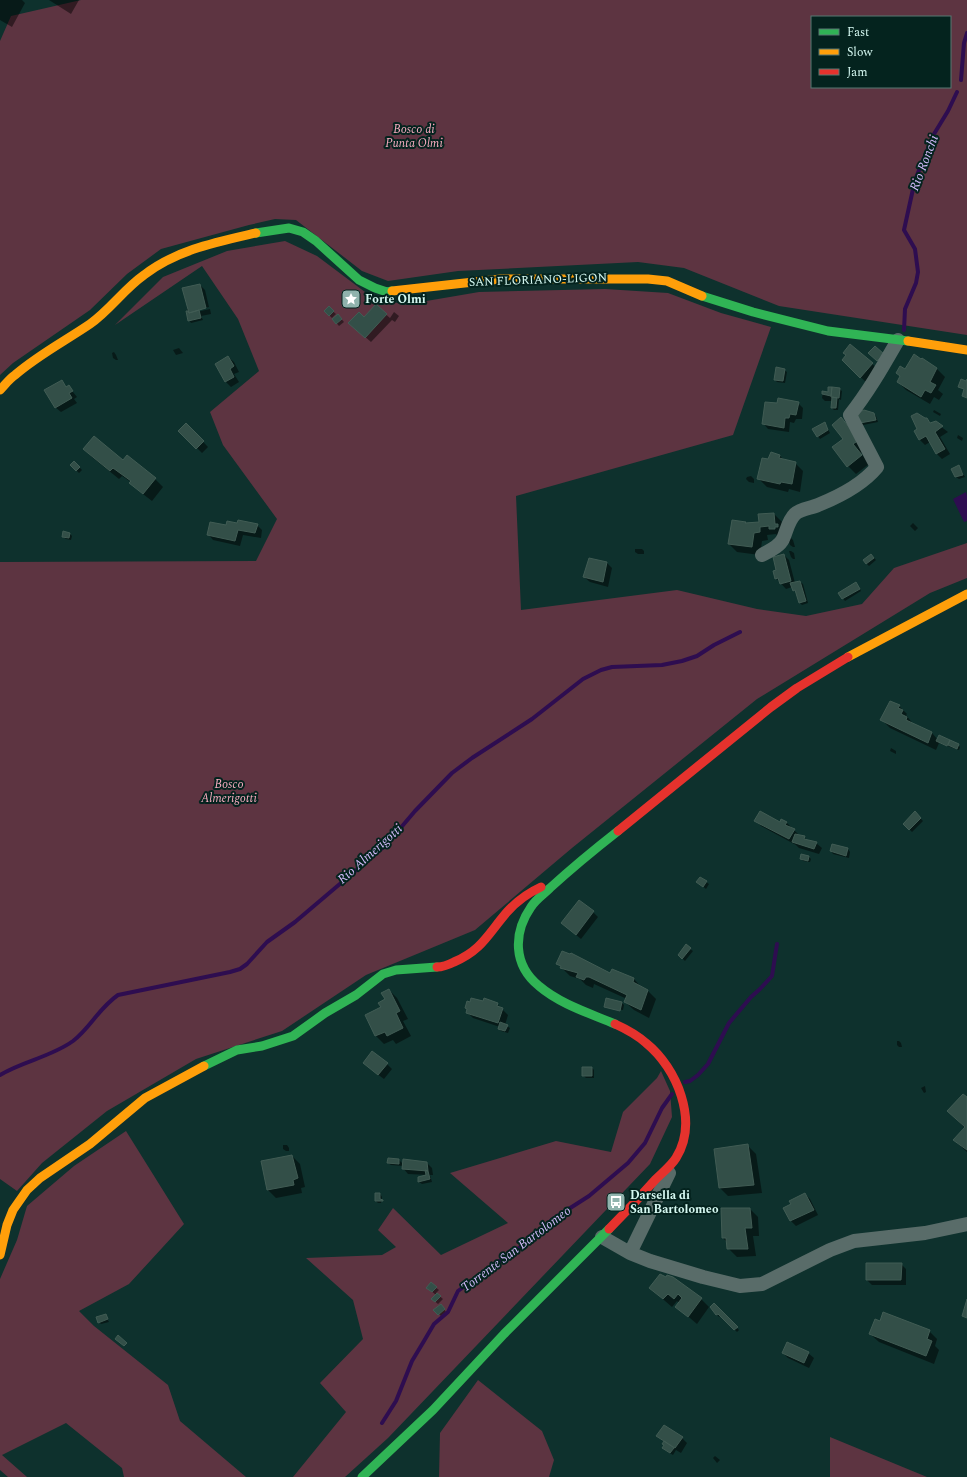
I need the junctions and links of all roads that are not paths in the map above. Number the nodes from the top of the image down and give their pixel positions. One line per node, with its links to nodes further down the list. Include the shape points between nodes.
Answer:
1 (898, 340): 2 (street, SAN FLORIANO-LIGON); 3 (street, SAN FLORIANO-LIGON, via 828,331 753,312 704,297 667,281 617,278 501,279 387,292 359,280 316,241 290,228 220,241 163,262 143,275 91,323 14,375); 4 (street, via 862,400 850,415 877,467 870,475 845,491 819,505 796,513 788,523 783,540)
2 (967, 350)
3 (0, 390)
4 (762, 555)
5 (967, 594): 6 (street, via 864,648 797,689 744,728)
6 (559, 880): 7 (street, via 532,904 525,916 519,940 519,956 524,968 532,981 542,990 639,1037 652,1047 670,1070 686,1110 686,1128); 11 (street, via 534,890 518,901 478,948 466,957 443,967 396,970 383,974 293,1036 262,1046 237,1050 145,1098 90,1144 40,1178 27,1190 13,1210)
7 (676, 1158): 9 (street); 10 (street)
8 (967, 1224): 10 (street, via 854,1241 830,1250 762,1284 740,1286)
9 (602, 1237): 10 (street); 12 (street, via 504,1334 433,1410)
10 (630, 1253)
11 (0, 1255)
12 (362, 1477)

